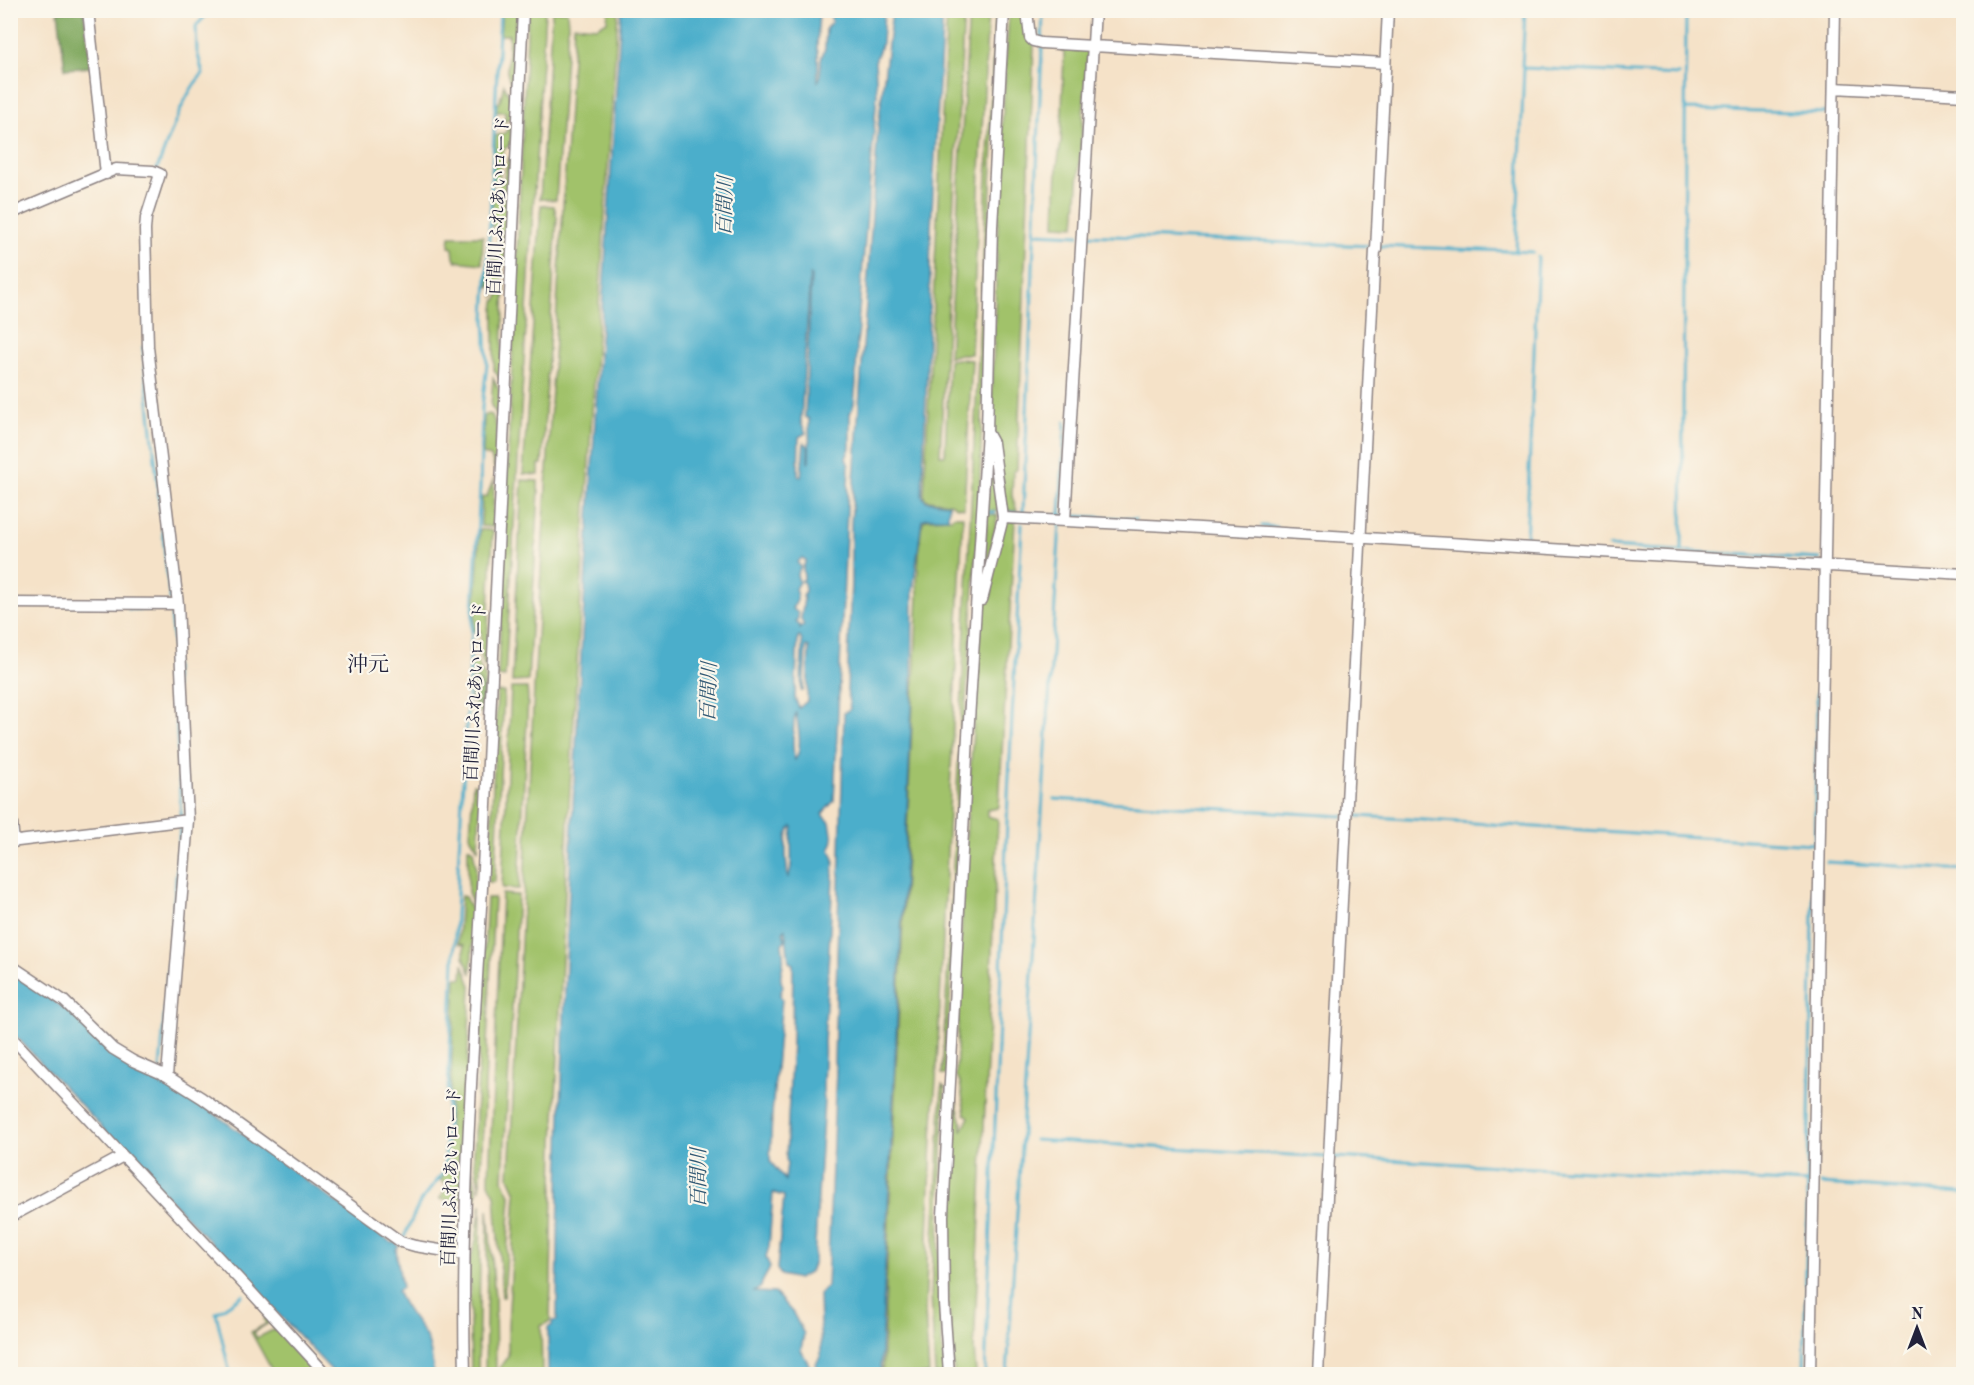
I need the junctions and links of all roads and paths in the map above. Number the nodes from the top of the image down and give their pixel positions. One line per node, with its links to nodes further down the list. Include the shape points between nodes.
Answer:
1 (87, 10): 12 (street)
2 (523, 10): 31 (street, 百間川ふれあいロード)
3 (1004, 10): 14 (street, via 992,227)
4 (1027, 10): 8 (street, via 1033,41)
5 (1095, 10): 8 (street)
6 (1388, 10): 9 (street)
7 (1835, 10): 10 (street)
8 (1092, 45): 9 (street); 16 (street)
9 (1385, 63): 17 (street)
10 (1834, 88): 11 (street); 18 (street)
11 (1964, 95)
12 (106, 174): 13 (street); 21 (street, via 116,169 160,174 145,231 148,347)
13 (10, 214)
14 (987, 432): 15 (street, via 993,443); 22 (street)
15 (1003, 518): 16 (street); 22 (street)
16 (1063, 518): 17 (street)
17 (1361, 534): 18 (street); 35 (street)
18 (1826, 566): 19 (street); 36 (street)
19 (1964, 574)
20 (10, 603): 21 (street)
21 (173, 605): 24 (street)
22 (977, 608): 34 (street, via 943,1216)
23 (10, 805): 25 (street)
24 (183, 820): 25 (street); 28 (street)
25 (12, 842)
26 (10, 965): 28 (street, via 64,1001 113,1049)
27 (10, 1036): 29 (street)
28 (167, 1076): 31 (street, via 401,1242)
29 (123, 1156): 30 (street); 32 (street)
30 (10, 1217)
31 (464, 1254): 33 (street, 百間川ふれあいロード)
32 (326, 1374)
33 (465, 1374)
34 (949, 1374)
35 (1318, 1374)
36 (1810, 1374)

